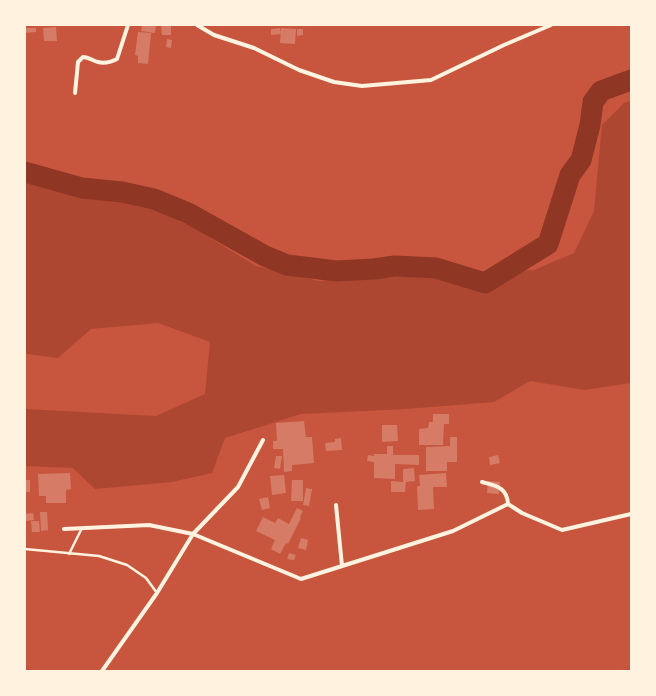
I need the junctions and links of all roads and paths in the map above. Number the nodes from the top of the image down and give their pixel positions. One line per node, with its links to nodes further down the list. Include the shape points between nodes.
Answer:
1 (128, 25): 4 (street, via 118,60 108,63 83,57 78,62)
2 (197, 25): 3 (street, via 214,35 254,48 300,70 334,82 362,86 431,80)
3 (551, 25)
4 (75, 93)
5 (263, 440): 12 (street, via 238,487)
6 (482, 482): 7 (street, via 499,487 507,496)
7 (508, 504): 9 (street, via 522,513 562,530); 15 (street, via 453,531)
8 (336, 505): 15 (street)
9 (631, 514)
10 (82, 528): 11 (street); 12 (street, via 149,524); 14 (lane)
11 (64, 529)
12 (193, 534): 15 (street, via 301,579); 16 (street)
13 (25, 549): 14 (lane)
14 (69, 554): 16 (lane, via 99,556 127,565 146,578)
15 (342, 566)
16 (157, 593): 17 (street)
17 (102, 671)

